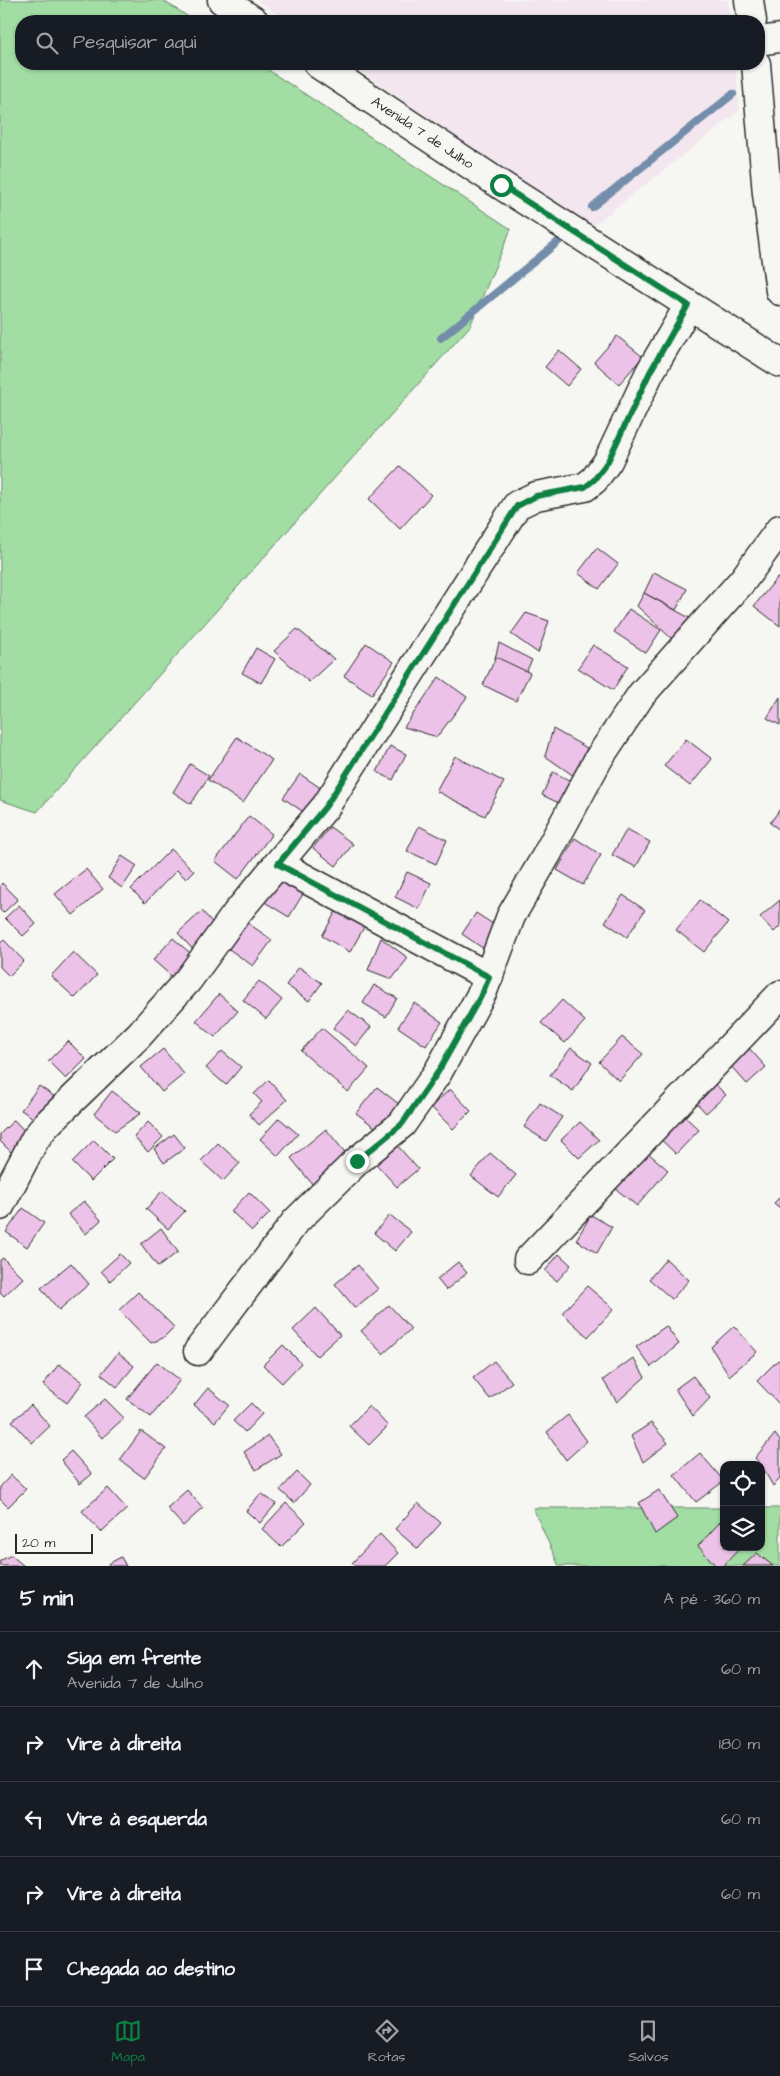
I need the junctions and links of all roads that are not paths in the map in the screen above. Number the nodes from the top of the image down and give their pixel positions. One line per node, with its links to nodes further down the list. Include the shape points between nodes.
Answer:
1 (222, 0): 3 (street)
2 (749, 0): 4 (street)
3 (245, 15)
4 (751, 15)
5 (327, 70): 8 (street, Avenida 7 de Julho)
6 (757, 70): 7 (street)
7 (780, 291)
8 (688, 305): 9 (street, Avenida 7 de Julho); 11 (street, via 650,372 604,467 585,487 536,496 517,506 326,806)
9 (780, 363)
10 (780, 529): 12 (street, via 743,580 641,695 599,758 511,916)
11 (278, 864): 12 (street); 14 (street, via 236,914 188,980 139,1035 46,1125 35,1139)
12 (489, 977): 16 (street, via 438,1072 402,1124 357,1161 296,1221)
13 (780, 995): 15 (street)
14 (0, 1206)
15 (528, 1260)
16 (198, 1351)

